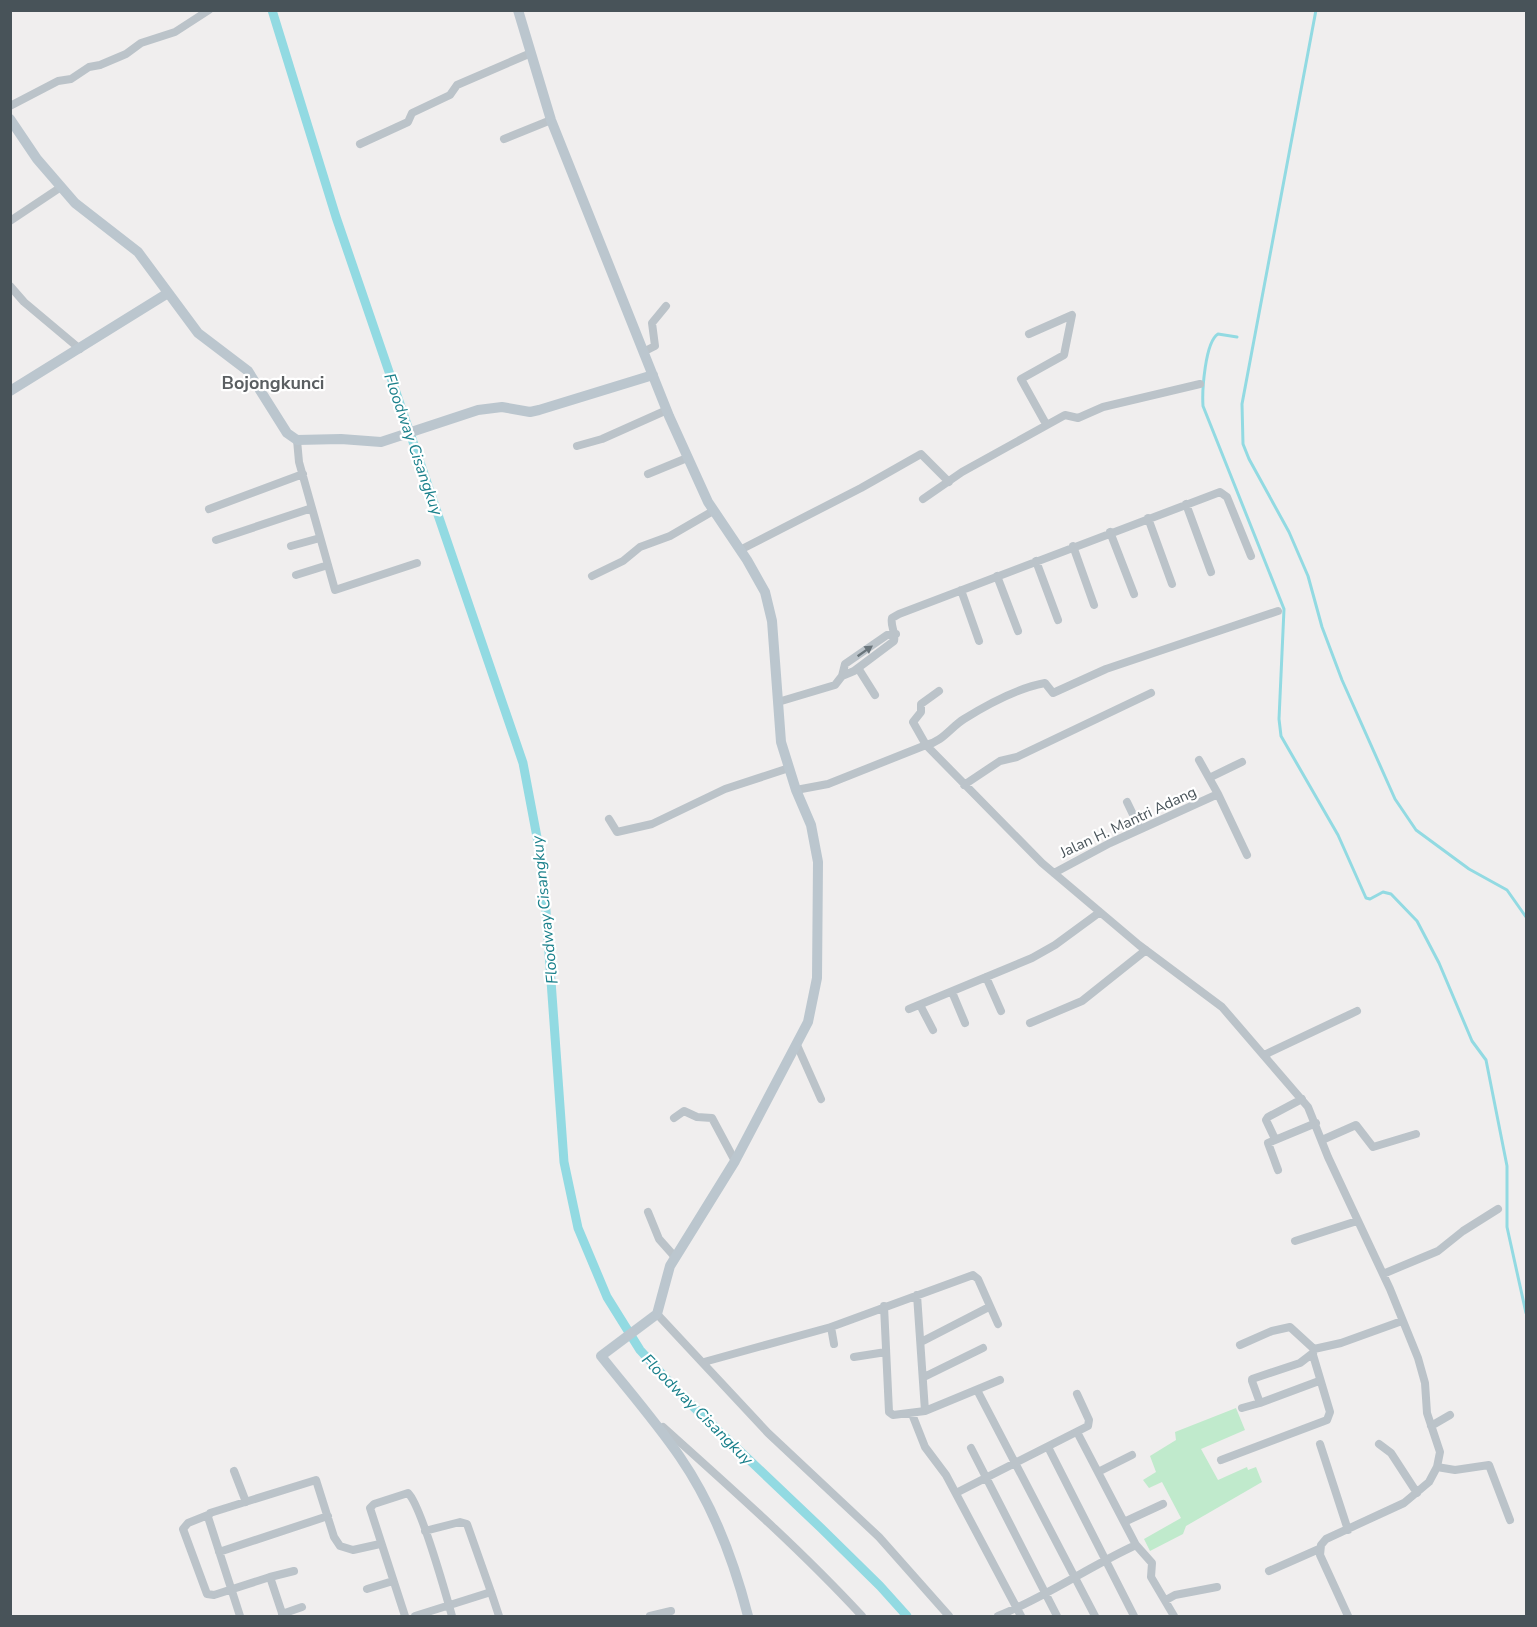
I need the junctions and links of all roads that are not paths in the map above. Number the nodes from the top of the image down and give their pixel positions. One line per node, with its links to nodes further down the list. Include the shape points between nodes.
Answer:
1 (209, 10): 4 (street, via 175,32 141,43 126,54 89,67 71,79 57,81)
2 (518, 10): 3 (street)
3 (531, 53): 6 (street); 8 (street, via 457,85 450,95 412,113 408,122)
4 (10, 106)
5 (10, 119): 9 (street)
6 (551, 120): 7 (street); 16 (street)
7 (504, 140)
8 (360, 144)
9 (61, 187): 10 (street); 12 (street, via 96,222 138,252)
10 (10, 221)
11 (10, 286): 15 (street)
12 (168, 293): 15 (street); 22 (street, via 203,339 248,371 287,433)
13 (666, 306): 16 (street, via 652,323 655,346)
14 (1029, 334): 21 (street, via 1072,315 1064,355 1021,379)
15 (80, 349): 19 (street)
16 (645, 351): 17 (street)
17 (653, 375): 20 (street); 22 (street, via 539,410 477,410 381,442)
18 (1200, 384): 21 (street, via 1102,406 1078,418 1065,415)
19 (10, 391)
20 (667, 410): 23 (street, via 602,439); 24 (street)
21 (1046, 424): 27 (street)
22 (297, 440): 25 (street)
23 (576, 446)
24 (687, 458): 26 (street); 32 (street)
25 (303, 474): 30 (street); 31 (street)
26 (648, 474)
27 (949, 482): 28 (street); 39 (street, via 921,454)
28 (923, 499)
29 (1186, 504): 33 (street); 40 (street, via 1225,493); 44 (street)
30 (312, 508): 35 (street); 36 (street)
31 (208, 509)
32 (713, 511): 39 (street); 46 (street)
33 (1148, 518): 34 (street); 48 (street)
34 (1110, 532): 38 (street); 50 (street)
35 (320, 537): 37 (street); 43 (street)
36 (216, 540)
37 (291, 546)
38 (1073, 546): 41 (street); 51 (street)
39 (740, 550): 62 (street, via 765,592 770,610)
40 (1251, 556)
41 (1036, 561): 47 (street); 53 (street)
42 (417, 563): 43 (street, via 335,590)
43 (328, 565): 45 (street)
44 (1211, 572)
45 (296, 575)
46 (592, 576)
47 (997, 576): 49 (street); 54 (street)
48 (1172, 584)
49 (961, 590): 55 (street, via 892,618); 56 (street)
50 (1134, 594)
51 (1094, 605)
52 (1278, 611): 63 (street, via 1106,669 1053,693 1045,683 1032,686 966,718)
53 (1058, 620)
54 (1018, 631)
55 (896, 634): 57 (street, via 892,643); 58 (street, one-way to 55, via 845,664 886,635)
56 (979, 641)
57 (858, 668): 58 (street); 61 (street)
58 (842, 676): 62 (street, via 835,685)
59 (939, 691): 63 (street, via 921,704 921,712 913,722)
60 (1151, 693): 68 (street, via 1017,757 1000,761)
61 (876, 695)
62 (778, 702): 66 (street, via 781,742)
63 (926, 745): 68 (street); 69 (street, via 828,784)
64 (1199, 760): 67 (street)
65 (1242, 762): 67 (street)
66 (789, 768): 69 (street); 72 (street, via 725,789 652,824 617,832)
67 (1209, 778): 70 (street)
68 (964, 785): 75 (street)
69 (796, 790): 87 (street, via 811,825 819,871 815,998)
70 (1218, 794): 73 (street, Jalan H. Mantri Adang); 74 (street, Jalan H. Mantri Adang)
71 (1127, 802): 73 (street)
72 (609, 819)
73 (1140, 830): 75 (street, Jalan H. Mantri Adang)
74 (1247, 855)
75 (1054, 873): 76 (street)
76 (1100, 912): 77 (street); 78 (street, via 1055,945)
77 (1146, 950): 85 (street, via 1082,1001); 88 (street, via 1212,998)
78 (986, 977): 79 (street); 82 (street)
79 (951, 992): 80 (street); 84 (street)
80 (920, 1005): 81 (street); 86 (street)
81 (909, 1009)
82 (1001, 1011)
83 (1357, 1011): 88 (street)
84 (965, 1023)
85 (1030, 1023)
86 (933, 1030)
87 (797, 1045): 89 (street); 96 (street)
88 (1264, 1055): 90 (street)
89 (821, 1099)
90 (1302, 1099): 92 (street); 94 (street, via 1268,1117)
91 (674, 1118): 96 (street, via 684,1111 712,1118)
92 (1316, 1124): 94 (street); 95 (street)
93 (1416, 1134): 95 (street, via 1373,1147 1356,1125)
94 (1275, 1139): 97 (street, via 1268,1146)
95 (1322, 1140): 100 (street)
96 (735, 1161): 102 (street)
97 (1278, 1170)
98 (1498, 1209): 103 (street, via 1438,1251)
99 (648, 1212): 102 (street, via 659,1239)
100 (1357, 1221): 101 (street); 103 (street)
101 (1294, 1241)
102 (675, 1257): 107 (street)
103 (1383, 1274): 108 (street)
104 (917, 1295): 105 (street); 106 (street, via 973,1275); 111 (street)
105 (884, 1306): 110 (street); 115 (street)
106 (989, 1307): 109 (street); 111 (street)
107 (655, 1316): 118 (street); 129 (street, via 601,1356)
108 (1402, 1321): 116 (street); 130 (street, via 1424,1374)
109 (998, 1324)
110 (831, 1327): 112 (street); 118 (street)
111 (921, 1342): 119 (street)
112 (834, 1344)
113 (1240, 1345): 116 (street, via 1290,1327)
114 (983, 1348): 119 (street)
115 (886, 1352): 117 (street); 127 (street, via 889,1412)
116 (1314, 1352): 121 (street); 124 (street, via 1252,1379)
117 (854, 1357)
118 (704, 1362): 182 (street, via 768,1433 879,1537)
119 (924, 1377): 126 (street)
120 (1000, 1380): 122 (street)
121 (1319, 1381): 124 (street); 137 (street, via 1330,1412 1328,1420)
122 (977, 1390): 126 (street); 138 (street)
123 (1077, 1394): 131 (street, via 1089,1423)
124 (1260, 1403): 125 (street)
125 (1242, 1408)
126 (926, 1411): 127 (street)
127 (912, 1414): 143 (street, via 925,1447)
128 (1450, 1415): 130 (street)
129 (651, 1417): 180 (street, via 682,1459 718,1527); 181 (street, via 761,1516)
130 (1431, 1425): 139 (street, via 1440,1452)
131 (1077, 1432): 135 (street); 141 (street)
132 (1320, 1444): 151 (street)
133 (1379, 1444): 144 (street, via 1391,1453)
134 (971, 1448): 142 (street)
135 (1048, 1448): 138 (street); 157 (street)
136 (1131, 1455): 141 (street)
137 (1221, 1460)
138 (1016, 1463): 142 (street); 161 (street)
139 (1437, 1467): 144 (street); 149 (street, via 1455,1470 1490,1465)
140 (234, 1471): 145 (street)
141 (1098, 1472): 150 (street)
142 (987, 1478): 143 (street); 167 (street)
143 (956, 1493): 172 (street)
144 (1417, 1493): 151 (street, via 1387,1513)
145 (246, 1502): 147 (street); 148 (street, via 316,1480)
146 (1163, 1504): 150 (street)
147 (208, 1515): 156 (street); 164 (street, via 188,1523 183,1532 207,1594)
148 (328, 1516): 153 (street, via 340,1546 353,1550); 156 (street)
149 (1510, 1520)
150 (1124, 1522): 154 (street)
151 (1348, 1530): 155 (street, via 1326,1539)
152 (424, 1531): 153 (street, via 407,1493 371,1506); 166 (street, via 460,1522 467,1524); 169 (street)
153 (380, 1544): 162 (street)
154 (1136, 1545): 157 (street); 168 (street, via 1152,1563 1151,1577)
155 (1319, 1549): 159 (street); 188 (street)
156 (219, 1552): 164 (street)
157 (1105, 1559): 161 (street); 186 (street)
158 (294, 1571): 160 (street)
159 (1269, 1571)
160 (270, 1577): 164 (street); 173 (street)
161 (1075, 1578): 167 (street); 185 (street)
162 (393, 1581): 165 (street); 175 (street)
163 (1217, 1587): 168 (street)
164 (231, 1588): 174 (street)
165 (367, 1589)
166 (491, 1592): 169 (street); 178 (street)
167 (1046, 1594): 172 (street); 184 (street)
168 (1166, 1600): 187 (street)
169 (449, 1606): 176 (street); 177 (street)
170 (302, 1607): 173 (street)
171 (671, 1611): 179 (street)
172 (1019, 1613): 183 (street)
173 (282, 1615)
174 (240, 1617)
175 (405, 1617)
176 (415, 1617)
177 (452, 1617)
178 (499, 1617)
179 (650, 1617)
180 (748, 1617)
181 (862, 1617)
182 (949, 1617)
183 (998, 1617)
184 (1057, 1617)
185 (1095, 1617)
186 (1134, 1617)
187 (1174, 1617)
188 (1348, 1617)

